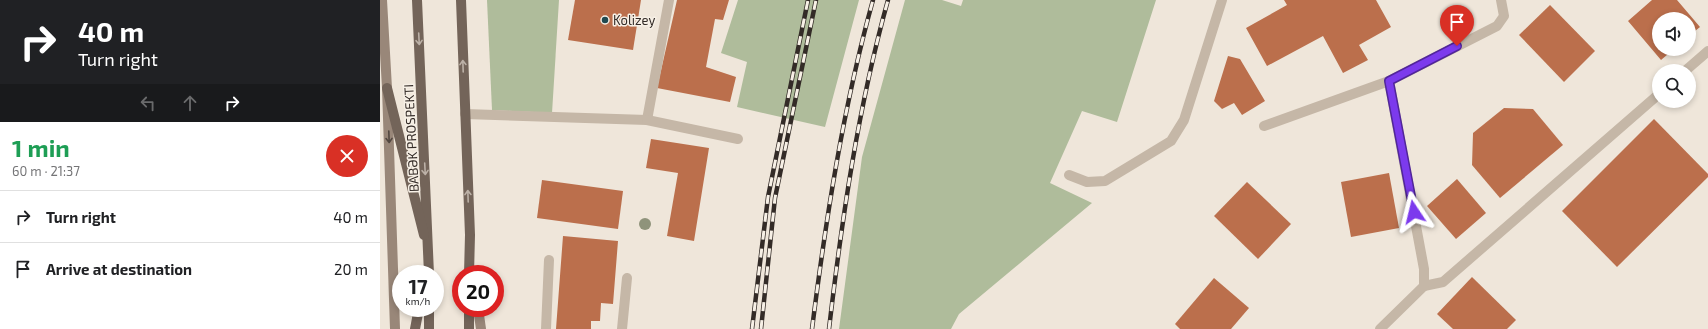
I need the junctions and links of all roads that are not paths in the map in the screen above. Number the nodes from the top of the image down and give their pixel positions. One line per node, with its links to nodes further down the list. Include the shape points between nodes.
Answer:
1 (382, 0): 10 (main road, BABƏK PROSPEKTI)
2 (418, 0): 18 (main road, BABƏK PROSPEKTI, one-way to 18)
3 (461, 0): 12 (main road, one-way to 3)
4 (669, 0): 13 (lane)
5 (1222, 0): 16 (lane, via 1184,120 1171,141 1105,181 1087,182)
6 (1501, 0): 9 (lane, via 1504,16 1497,26)
7 (1708, 51): 8 (lane)
8 (1693, 64)
9 (1389, 81): 14 (lane); 25 (lane, via 1424,269)
10 (388, 88): 18 (main road); 30 (main road, BABƏK PROSPEKTI, one-way to 30)
11 (1652, 100): 25 (lane, via 1443,282)
12 (465, 114): 13 (lane); 17 (main road, one-way to 12)
13 (647, 120): 15 (lane)
14 (1264, 126)
15 (738, 139)
16 (1069, 175)
17 (470, 235): 22 (main road); 23 (main road)
18 (430, 256): 20 (main road); 21 (main road, BABƏK PROSPEKTI)
19 (549, 260): 35 (lane)
20 (428, 265)
21 (430, 265)
22 (470, 265)
23 (473, 265)
24 (627, 278): 36 (lane)
25 (1424, 286): 37 (lane)
26 (417, 317): 31 (main road)
27 (429, 317): 32 (main road)
28 (469, 317): 33 (main road)
29 (479, 317): 34 (main road)
30 (394, 329)
31 (415, 329)
32 (429, 329)
33 (469, 329)
34 (480, 329)
35 (546, 329)
36 (622, 329)
37 (1380, 329)

